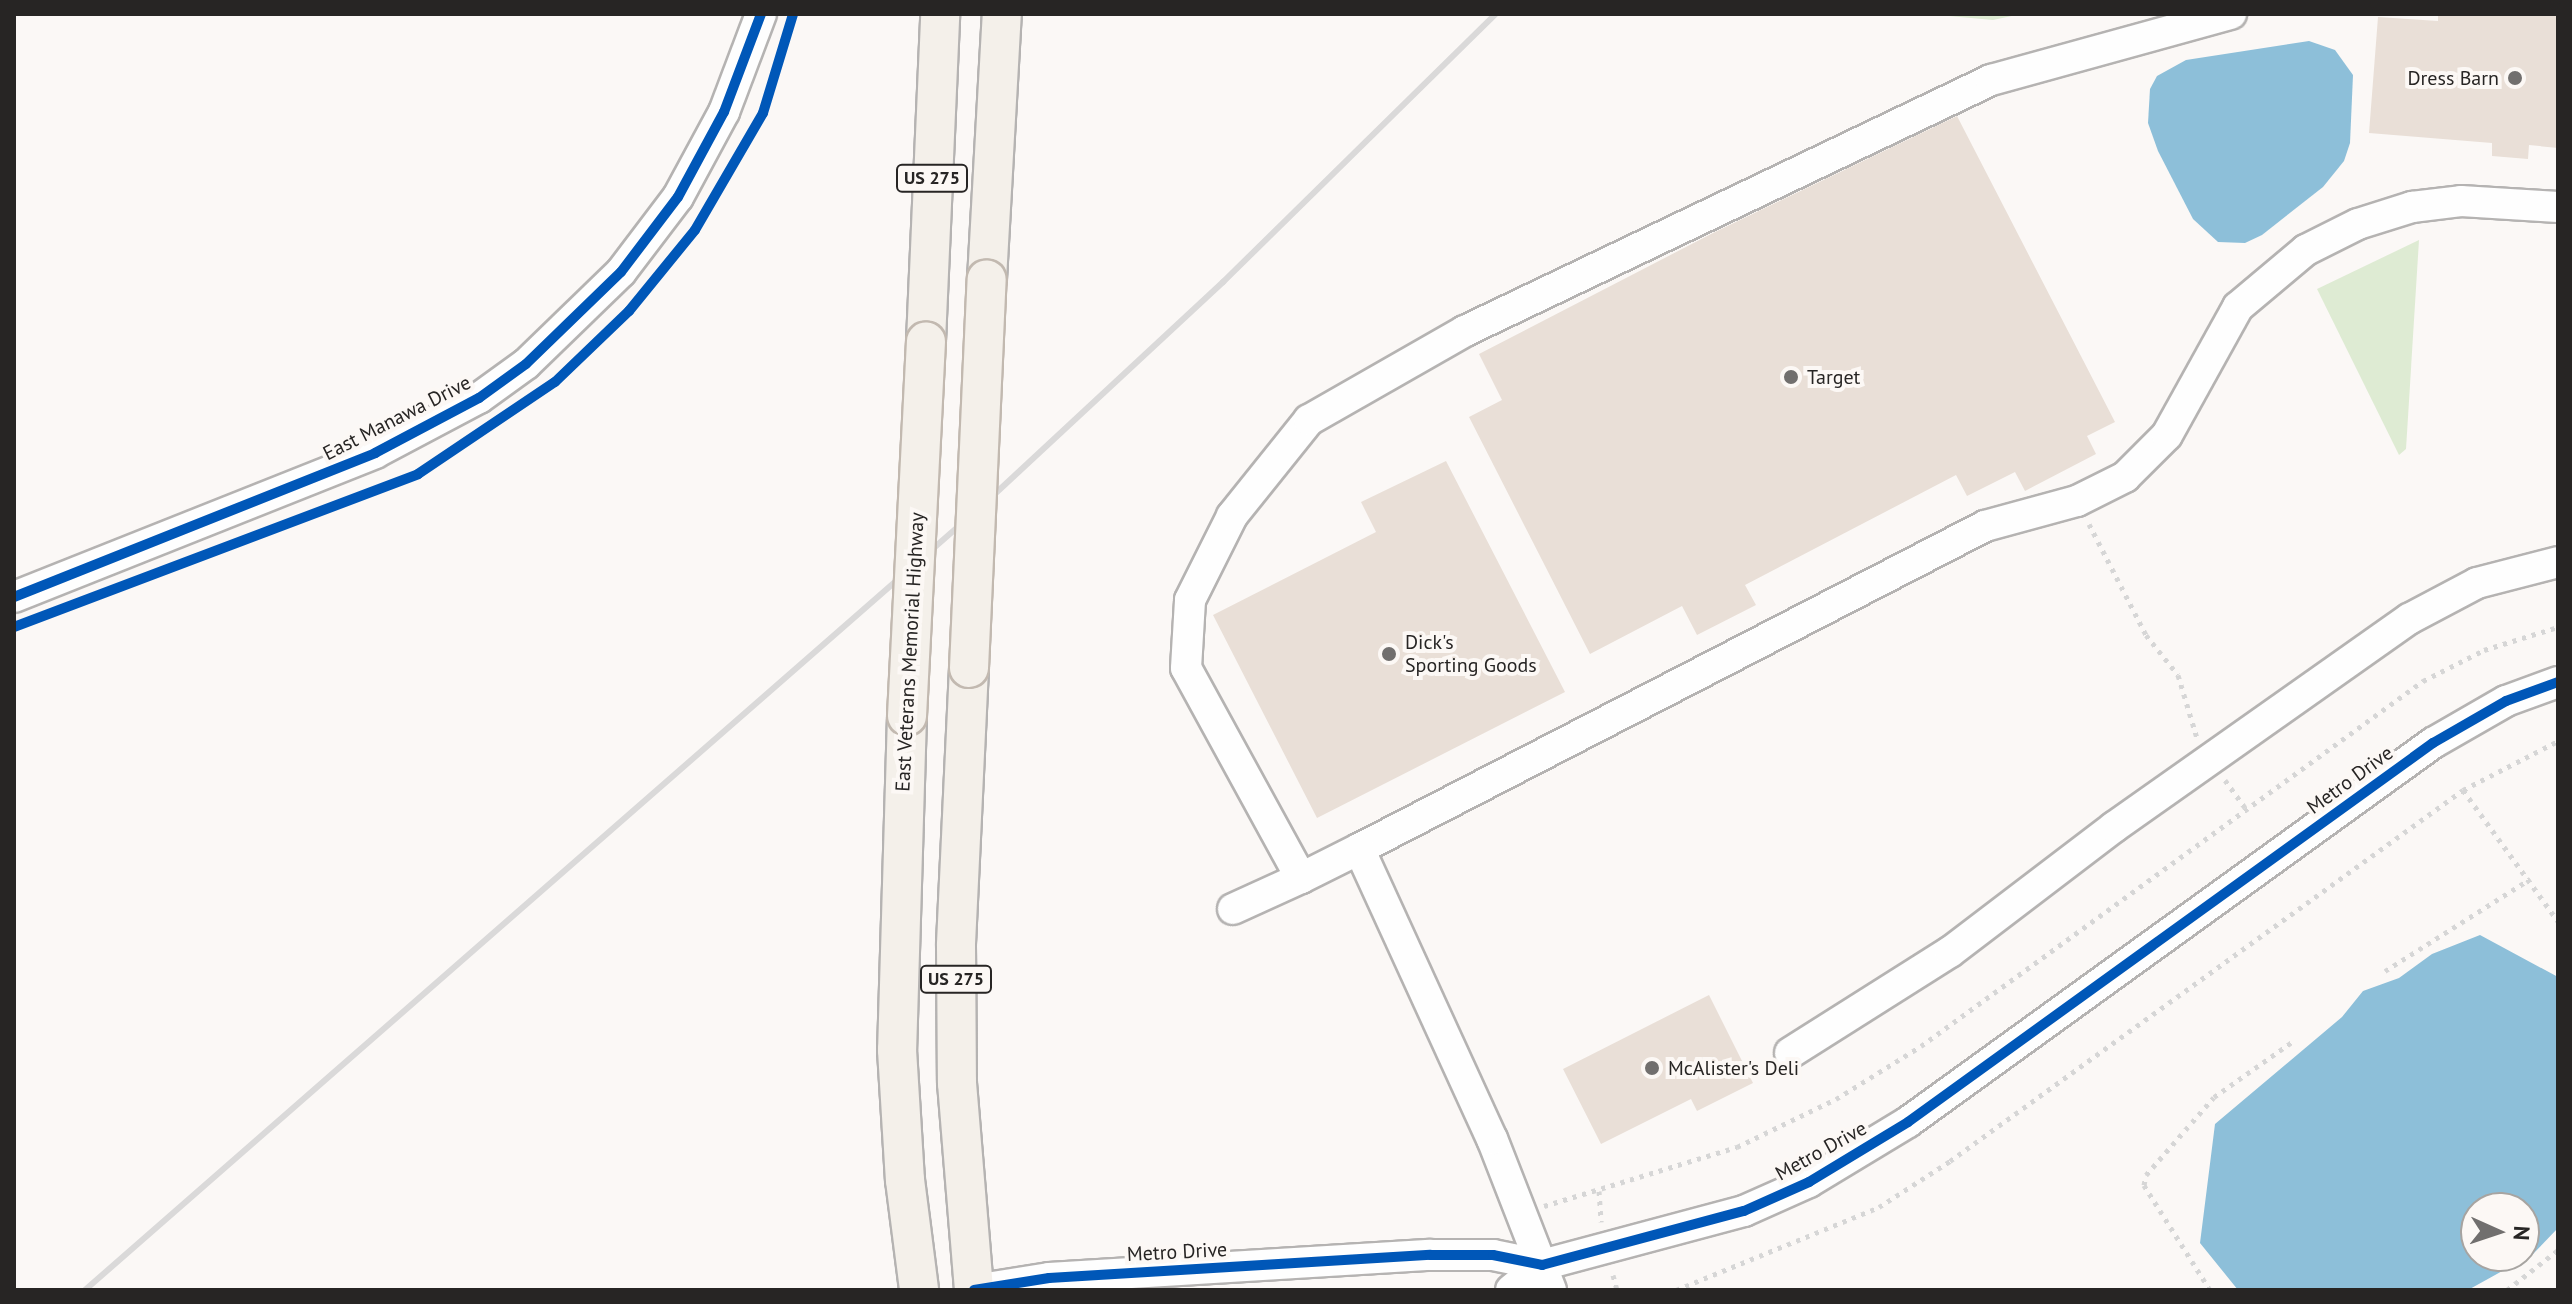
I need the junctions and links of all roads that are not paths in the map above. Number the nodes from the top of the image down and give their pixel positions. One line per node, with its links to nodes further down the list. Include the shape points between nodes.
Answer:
1 (761, 14): 7 (street, East Manawa Drive, via 724,112 678,197 621,272 526,364 479,398 375,453)
2 (940, 14): 14 (main road, East Veterans Memorial Highway / US 275, bridge, via 897,1050)
3 (1002, 14): 15 (main road, US 275, bridge, via 956,961 957,1083)
4 (2231, 14): 10 (street, via 1991,80 1465,331 1309,420 1232,516 1190,600 1186,668)
5 (2558, 207): 9 (street, via 2461,201 2412,207 2358,224 2306,250 2238,307 2167,435 2125,477 2077,501 1985,526)
6 (2558, 562): 12 (street, via 2477,583 2409,619 1950,952)
7 (14, 597)
8 (2558, 682): 13 (street, Metro Drive, via 2506,701 2433,743 1941,1099 1809,1182)
9 (1359, 849): 10 (street); 13 (street)
10 (1301, 878): 11 (street)
11 (1233, 909)
12 (1790, 1053)
13 (1546, 1278): 15 (street, Metro Drive, via 1493,1255 1430,1255 1049,1278); 16 (street, Metro Drive)
14 (919, 1290)
15 (974, 1290)
16 (1511, 1290)

